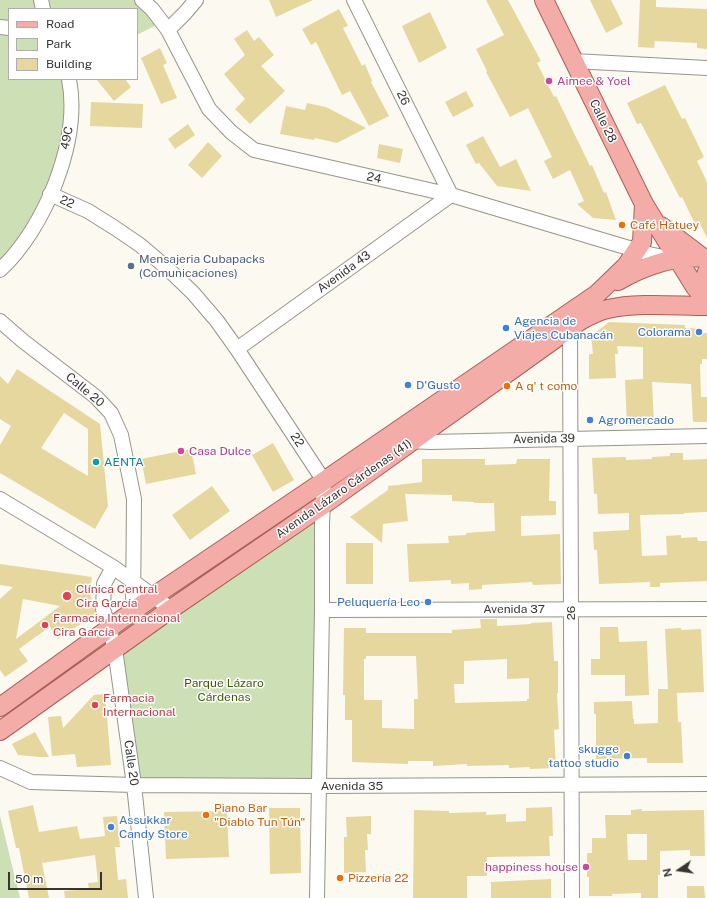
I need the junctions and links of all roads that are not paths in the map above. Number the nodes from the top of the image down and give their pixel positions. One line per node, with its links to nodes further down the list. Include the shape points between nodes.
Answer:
1 (142, 0): 5 (street, 24, via 152,8)
2 (196, 0): 5 (street)
3 (354, 0): 10 (street, 26)
4 (544, 0): 6 (main road, Calle 28)
5 (168, 30): 10 (street, 24, via 209,108 231,132 254,150)
6 (573, 61): 7 (street); 11 (main road, Calle 28)
7 (707, 68)
8 (69, 80): 9 (street, 49C, via 72,119)
9 (50, 194): 16 (street, 49C, via 36,225); 23 (street, 22, via 88,211 140,245 168,268 193,293)
10 (451, 195): 13 (street, 24); 23 (street, Avenida 43)
11 (644, 204): 12 (main road, Calle 28); 13 (main road, Avenida Lázaro Cárdenas (41), via 642,242)
12 (653, 219): 14 (main road, Calle 28); 15 (main road, Calle 28)
13 (637, 250): 14 (street, 24); 17 (main road, Avenida Lázaro Cárdenas (41), via 622,271)
14 (677, 259): 15 (main road, Avenida Lázaro Cárdenas (41)); 17 (main road, Avenida Lázaro Cárdenas (41), via 644,267); 19 (main road, Calle 28, via 695,287)
15 (705, 262): 18 (main road, via 704,279)
16 (0, 270)
17 (601, 290): 27 (main road, Avenida Lázaro Cárdenas (41))
18 (707, 291)
19 (707, 298)
20 (707, 306): 22 (main road, Avenida Lázaro Cárdenas (41), via 652,305 610,308)
21 (0, 321): 32 (street, Calle 20, via 96,397 110,412 121,434 134,499)
22 (570, 328): 25 (street, 26); 26 (main road, Avenida Lázaro Cárdenas (41))
23 (237, 349): 28 (street, 22)
24 (707, 436): 25 (street, Avenida 39)
25 (570, 439): 26 (street, Avenida 39); 34 (street, 26)
26 (413, 441): 27 (street, Avenida 39); 29 (main road, Avenida Lázaro Cárdenas (41))
27 (382, 442): 28 (main road, Avenida Lázaro Cárdenas (41))
28 (324, 482): 29 (street); 33 (main road, Avenida Lázaro Cárdenas (41))
29 (323, 505): 35 (main road, Avenida Lázaro Cárdenas (41)); 37 (street)
30 (3, 506): 31 (street)
31 (113, 567): 32 (street); 39 (street, Calle 20, via 104,584 103,609)
32 (134, 581): 33 (street); 38 (street, Calle 20)
33 (154, 596): 35 (street); 38 (main road, Avenida Lázaro Cárdenas (41))
34 (571, 608): 36 (street, Avenida 37); 37 (street, Avenida 37); 44 (street, 26)
35 (171, 609): 40 (main road, Avenida Lázaro Cárdenas (41))
36 (707, 609)
37 (322, 610): 47 (street)
38 (133, 612): 39 (main road, Avenida Lázaro Cárdenas (41))
39 (109, 629): 40 (street, Calle 20); 41 (main road, Avenida Lázaro Cárdenas (41))
40 (115, 649): 42 (main road, Avenida Lázaro Cárdenas (41)); 46 (street, Calle 20)
41 (0, 706)
42 (0, 731)
43 (0, 768): 46 (street, Avenida 35, via 31,782)
44 (571, 784): 45 (street, Avenida 35); 47 (street, Avenida 35); 50 (street, 26)
45 (707, 784)
46 (134, 785): 47 (street, Avenida 35); 48 (street, Calle 20)
47 (318, 786): 49 (street)
48 (146, 898)
49 (316, 898)
50 (572, 898)

